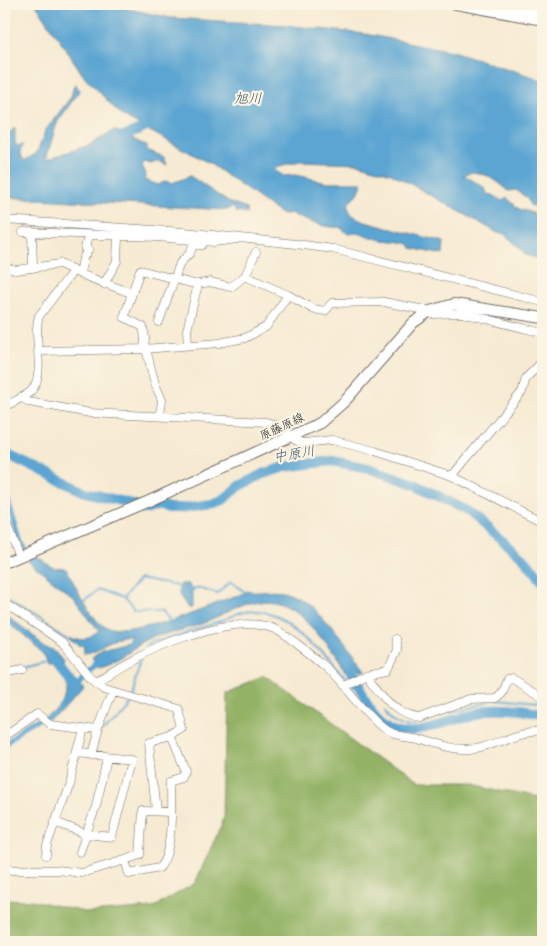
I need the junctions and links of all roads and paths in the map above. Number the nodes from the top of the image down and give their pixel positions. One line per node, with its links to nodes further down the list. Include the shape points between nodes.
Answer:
1 (456, 4): 4 (main road)
2 (506, 4): 3 (main road)
3 (543, 11)
4 (543, 20)
5 (4, 220): 10 (street)
6 (23, 232): 7 (street)
7 (32, 232): 8 (street); 14 (street)
8 (88, 235): 9 (street); 15 (street, via 88,250)
9 (118, 236): 11 (street); 18 (street, via 116,261)
10 (243, 237): 11 (street); 22 (street, via 333,249)
11 (214, 242): 17 (street, via 192,245 190,253 180,263)
12 (256, 252): 16 (street)
13 (4, 267): 14 (street, via 16,270)
14 (33, 268): 15 (street, via 60,264)
15 (76, 273): 18 (street); 29 (street, via 39,316 36,324)
16 (245, 276): 19 (street, via 231,286 210,282); 21 (street)
17 (175, 280): 19 (street); 20 (street, via 140,270); 25 (street)
18 (104, 284): 20 (street)
19 (198, 285): 27 (street, via 187,330)
20 (131, 293): 28 (street, via 124,317 142,327)
21 (288, 295): 23 (street, via 325,312 332,303 370,302); 27 (street, via 266,326 257,333 219,343)
22 (543, 302)
23 (425, 313): 24 (main road, via 454,304); 26 (street, via 463,313); 35 (main road, 原藤原線, via 336,410 320,423)
24 (543, 318)
25 (159, 322)
26 (543, 333)
27 (188, 345): 28 (street)
28 (145, 349): 29 (street); 34 (street, via 162,400)
29 (39, 352): 32 (street, via 35,385)
30 (543, 361): 36 (street, via 526,378 522,392)
31 (4, 397): 32 (street)
32 (18, 399): 33 (street); 34 (street, via 90,413)
33 (4, 407)
34 (160, 416): 35 (street, via 256,420 281,427)
35 (292, 437): 36 (street, via 303,443 332,440 349,444); 39 (main road, 原藤原線)
36 (452, 476): 38 (street)
37 (4, 518): 39 (street)
38 (542, 519)
39 (25, 554): 40 (main road, 原藤原線)
40 (4, 563)
41 (4, 602): 46 (street, via 62,642)
42 (395, 639): 44 (street, via 397,650 388,669)
43 (22, 670): 45 (street)
44 (365, 673): 47 (street); 49 (street, via 396,709 410,717 419,718 471,699 495,698 512,678)
45 (4, 674)
46 (96, 682): 47 (street, via 160,646 233,625 252,624 283,633); 48 (street)
47 (345, 684): 52 (street, via 363,708 389,732 427,743 470,750 515,735)
48 (113, 690): 51 (street); 54 (street, via 176,707 184,730)
49 (543, 697)
50 (84, 728): 51 (street); 53 (street, via 46,722 37,714); 55 (street)
51 (98, 730): 56 (street)
52 (543, 731)
53 (4, 736)
54 (172, 736): 58 (street, via 149,743); 59 (street, via 186,771 184,777 171,781)
55 (77, 753): 56 (street); 60 (street)
56 (91, 755): 57 (street)
57 (107, 757): 61 (street); 61 (street, via 132,760 122,806 112,838)
58 (156, 812): 59 (street); 64 (street, via 143,811 140,855)
59 (171, 812): 64 (street, via 159,868 130,874)
60 (55, 822): 61 (street); 63 (street)
61 (86, 834): 62 (street)
62 (80, 852)
63 (46, 855)
64 (125, 860): 65 (street, via 82,873)
65 (4, 870)

